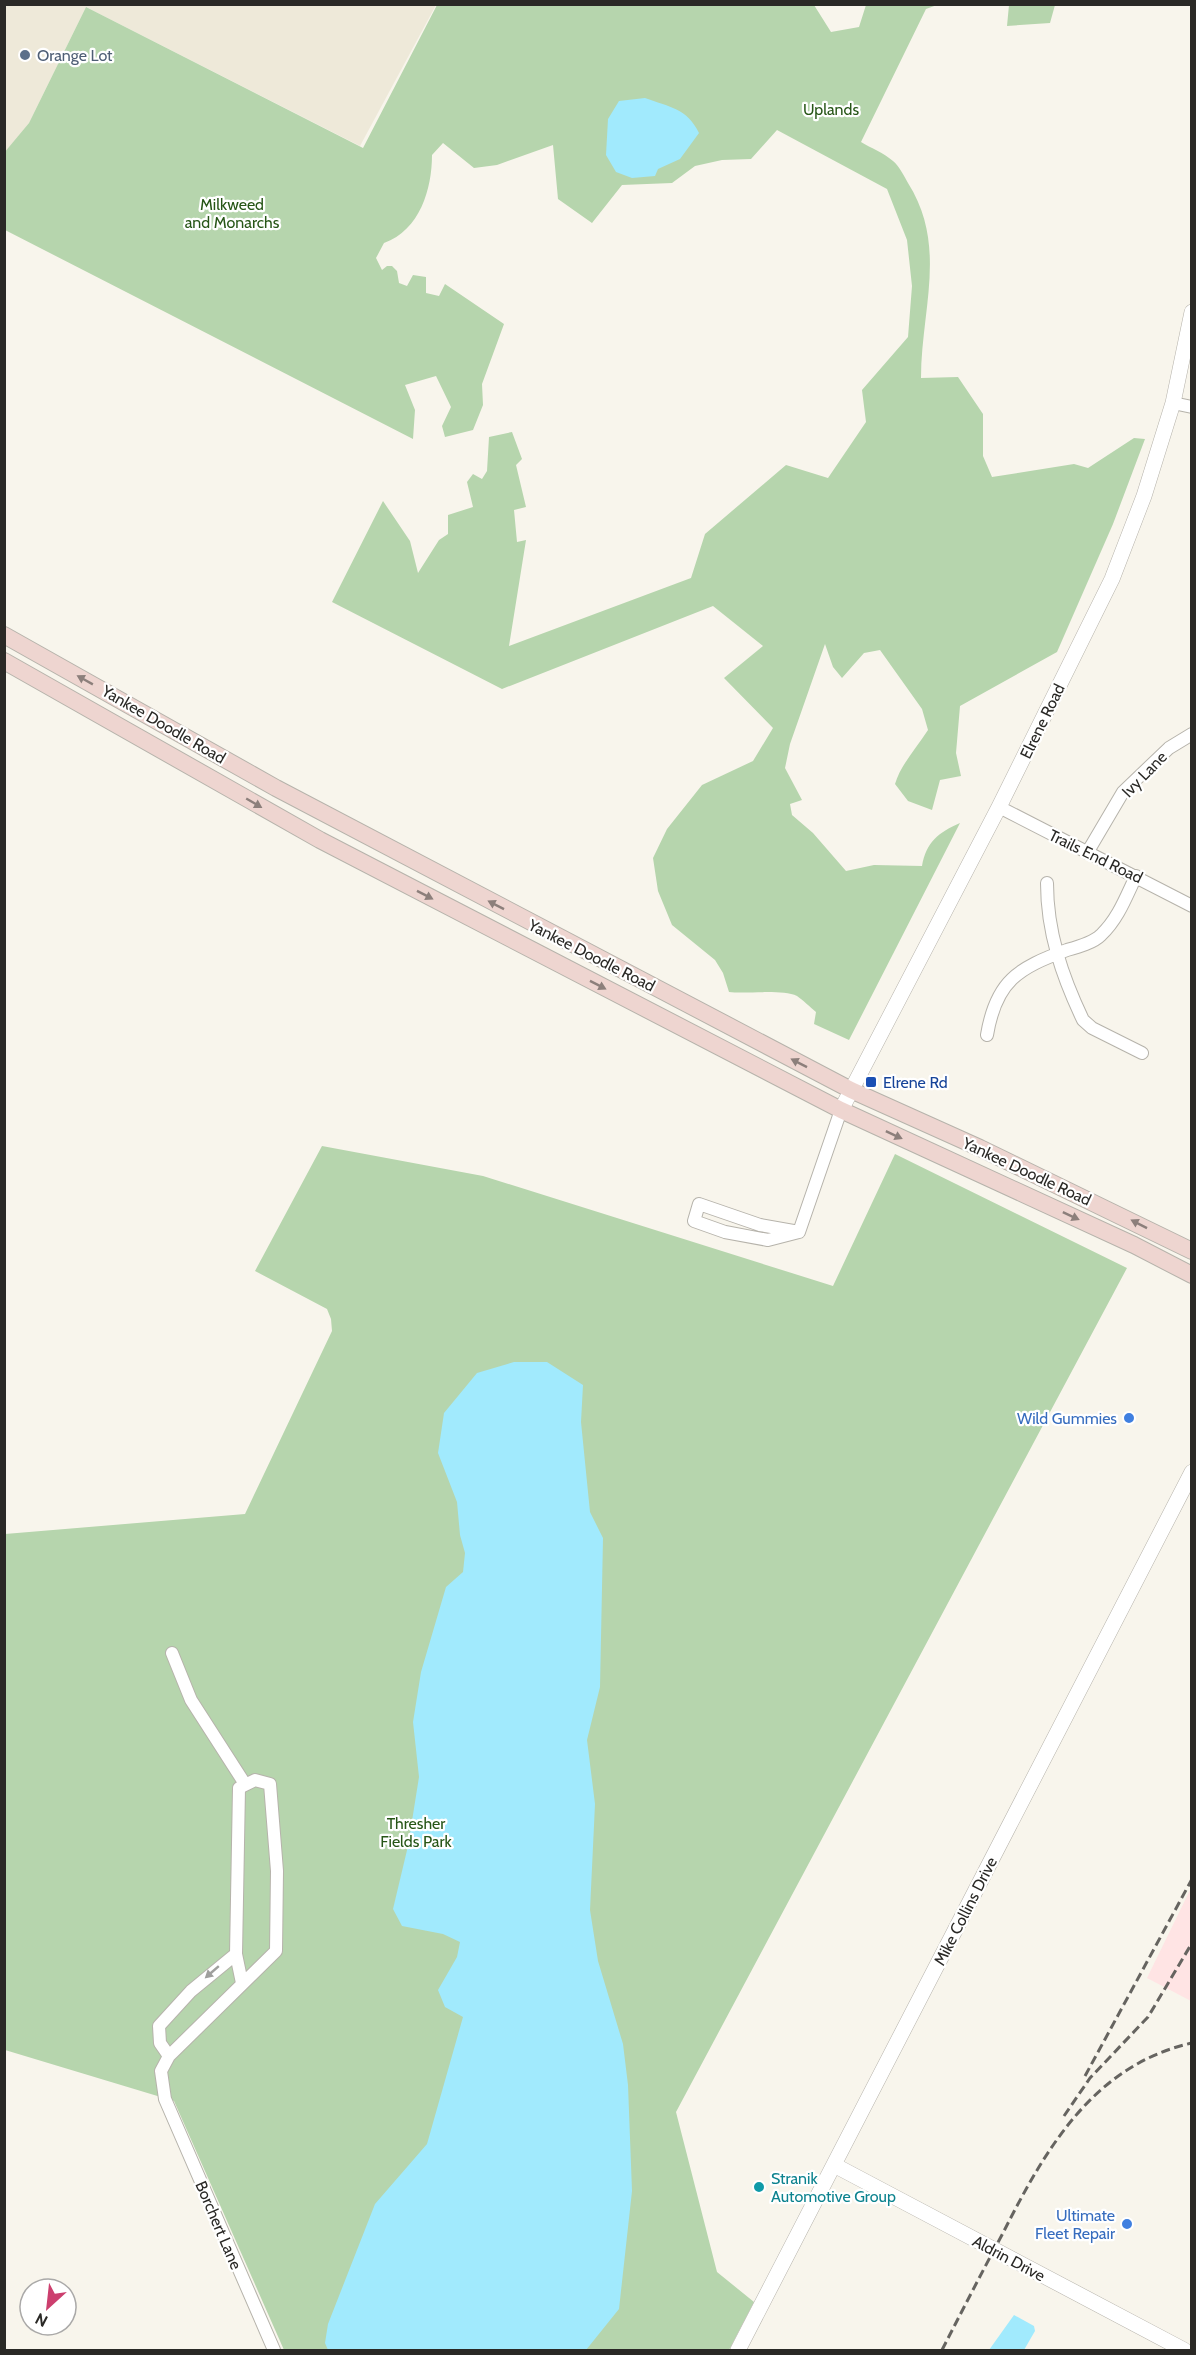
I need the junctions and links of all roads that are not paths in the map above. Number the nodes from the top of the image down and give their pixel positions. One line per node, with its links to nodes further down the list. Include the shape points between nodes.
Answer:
1 (1191, 312): 2 (street, Elrene Road)
2 (1173, 403): 3 (street); 9 (street, Elrene Road, via 1144,496 1112,579)
3 (1191, 407)
4 (4, 636): 7 (main road, Yankee Doodle Road, one-way to 4)
5 (7, 662): 7 (main road, via 18,663 180,748 192,749); 8 (main road, Yankee Doodle Road)
6 (1191, 734): 11 (street, Ivy Lane, via 1169,748 1123,792)
7 (196, 742): 10 (main road, Yankee Doodle Road)
8 (203, 774): 10 (main road, via 211,768 227,772 380,852); 19 (main road, Yankee Doodle Road, one-way to 19, via 320,840)
9 (999, 807): 11 (street, Trails End Road); 18 (street, Elrene Road)
10 (387, 848): 18 (main road, Yankee Doodle Road, one-way to 10)
11 (1088, 853): 12 (street, Trails End Road)
12 (1136, 876): 14 (street, Trails End Road); 15 (street, via 1115,920 1099,937)
13 (1047, 883): 15 (street, via 1047,913)
14 (1191, 906)
15 (1057, 954): 16 (street, via 1021,970 1004,987 990,1014); 17 (street, via 1083,1020)
16 (987, 1035)
17 (1142, 1053)
18 (851, 1090): 19 (street, Elrene Road); 22 (main road, Yankee Doodle Road, one-way to 18)
19 (841, 1110): 20 (street); 21 (main road, Yankee Doodle Road, one-way to 21)
20 (799, 1232): 20 (street, via 760,1225 699,1204 694,1221 768,1240)
21 (1134, 1245): 23 (main road); 24 (main road, Yankee Doodle Road)
22 (1191, 1251)
23 (1191, 1267)
24 (1191, 1275)
25 (1191, 1472): 31 (street, Mike Collins Drive)
26 (172, 1653): 27 (street, via 191,1700)
27 (246, 1784): 28 (street, via 239,1788); 29 (street, via 255,1780 270,1784 277,1871 276,1951)
28 (236, 1954): 29 (street); 30 (street, one-way to 30, via 190,1991 159,2026 160,2043)
29 (242, 1983): 30 (street)
30 (169, 2056): 32 (street, Borchert Lane, via 161,2071 165,2099)
31 (834, 2165): 33 (street, Mike Collins Drive); 34 (street, Aldrin Drive)
32 (274, 2350)
33 (738, 2350)
34 (1184, 2350)

